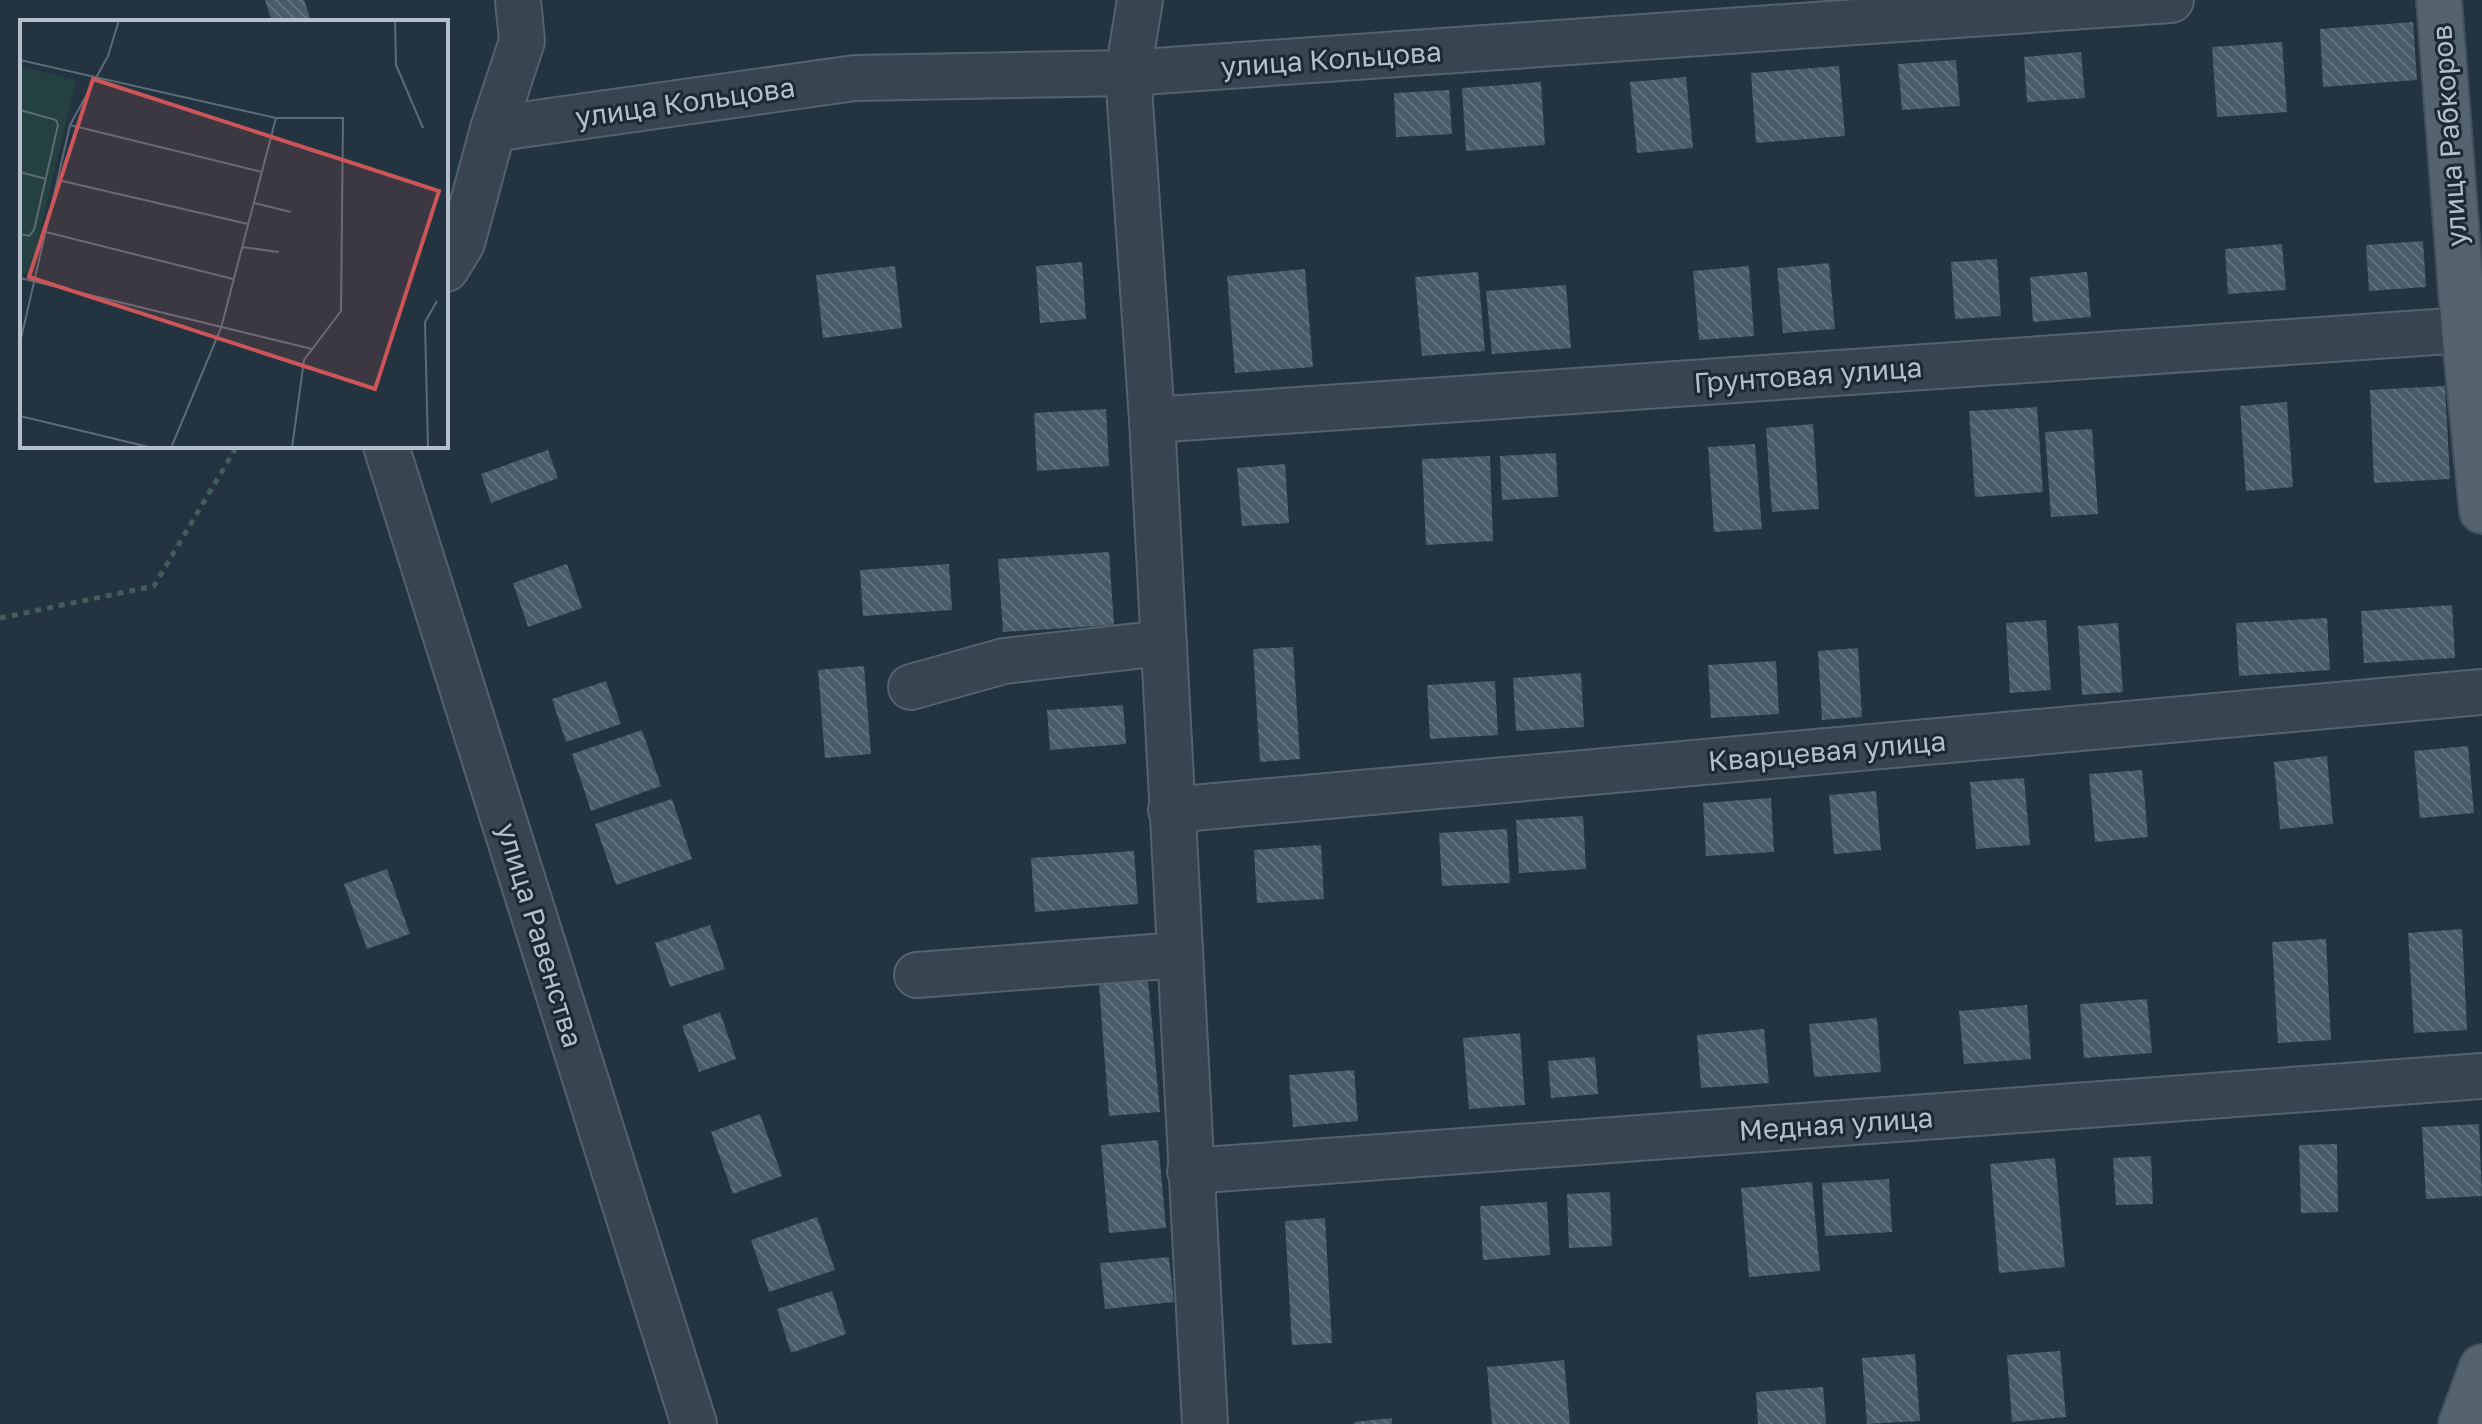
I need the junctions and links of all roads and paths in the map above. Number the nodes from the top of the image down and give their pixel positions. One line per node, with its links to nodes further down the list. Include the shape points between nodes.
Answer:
1 (518, 0): 6 (street, via 522,41)
2 (1140, 0): 5 (street)
3 (2171, 0): 5 (street, улица Кольцова)
4 (2439, 0): 8 (main road, улица Рабкоров)
5 (1128, 73): 6 (street, улица Кольцова, via 855,78); 9 (street)
6 (493, 129): 7 (street, via 462,243)
7 (448, 266)
8 (2464, 330): 9 (street, Грунтовая улица); 12 (main road, улица Рабкоров)
9 (1152, 420): 14 (street)
10 (236, 448): 13 (path, via 154,586)
11 (387, 448): 24 (street, улица Равенства)
12 (2482, 511)
13 (0, 618)
14 (1163, 643): 15 (street, via 1004,661); 17 (street)
15 (911, 687)
16 (2482, 692): 17 (street, Кварцевая улица)
17 (1171, 810): 18 (street)
18 (1179, 955): 19 (street); 21 (street)
19 (917, 975)
20 (2482, 1076): 21 (street, Медная улица)
21 (1190, 1171): 25 (street)
22 (2482, 1367): 23 (main road)
23 (2462, 1422)
24 (694, 1424)
25 (1205, 1424)

